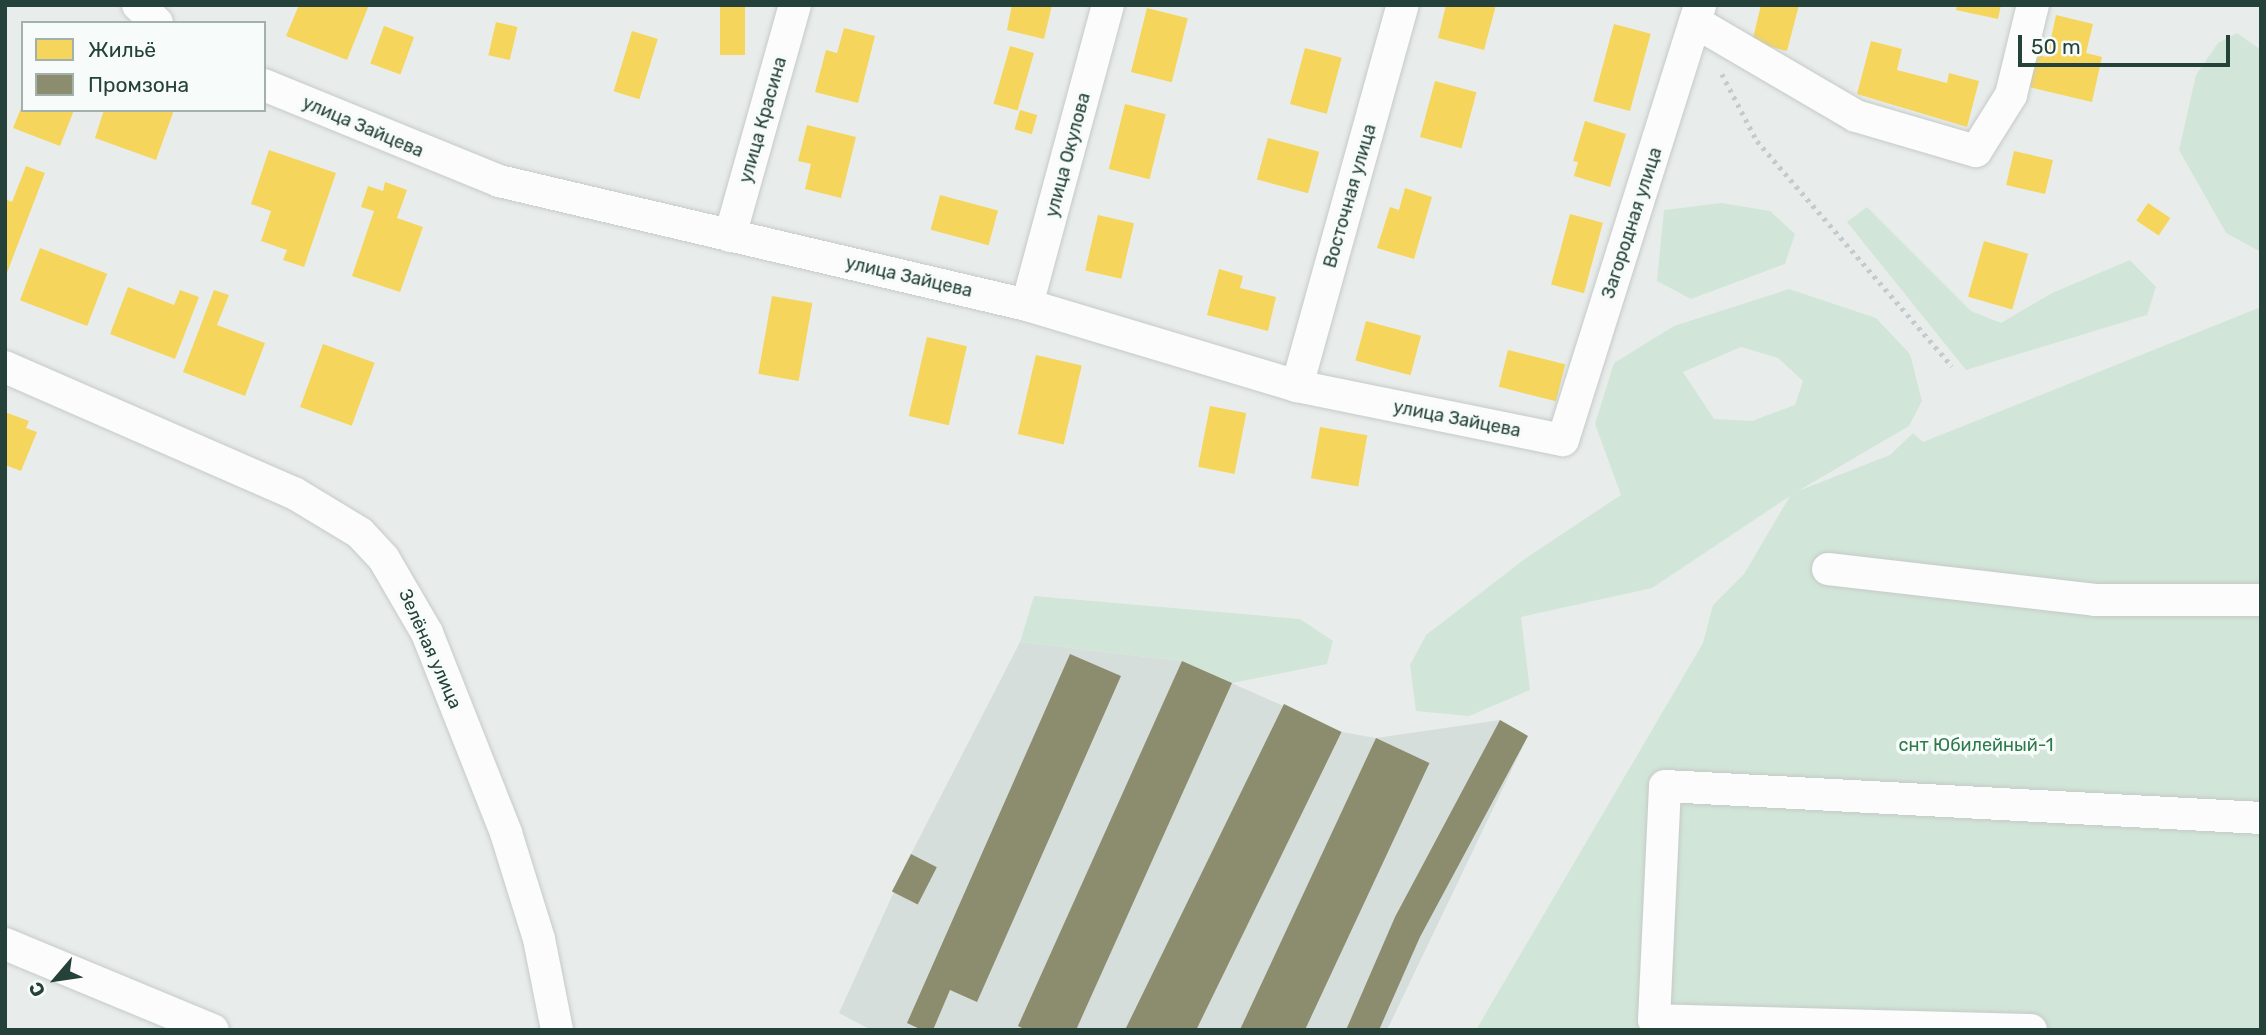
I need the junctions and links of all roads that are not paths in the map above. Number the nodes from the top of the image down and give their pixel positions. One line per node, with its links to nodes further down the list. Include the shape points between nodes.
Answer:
1 (795, 5): 7 (street, улица Красина)
2 (1108, 5): 8 (street, улица Окулова)
3 (1403, 5): 10 (street, Восточная улица)
4 (2033, 5): 5 (street, via 2011,95 1976,151 1856,117)
5 (1697, 13): 11 (street, Загородная улица)
6 (266, 86): 7 (street, улица Зайцева, via 499,181)
7 (730, 236): 8 (street, улица Зайцева)
8 (1027, 304): 10 (street, улица Зайцева)
9 (5, 367): 18 (street, Зелёная улица, via 294,493 360,533 384,559 427,633 506,833 539,939)
10 (1297, 386): 11 (street, улица Зайцева)
11 (1563, 440)
12 (1828, 569): 13 (street, via 2095,600)
13 (2261, 600)
14 (2261, 818): 16 (street, via 1665,786)
15 (5, 944): 17 (street)
16 (1655, 1025): 19 (street)
17 (213, 1030)
18 (557, 1030)
19 (2031, 1030)

